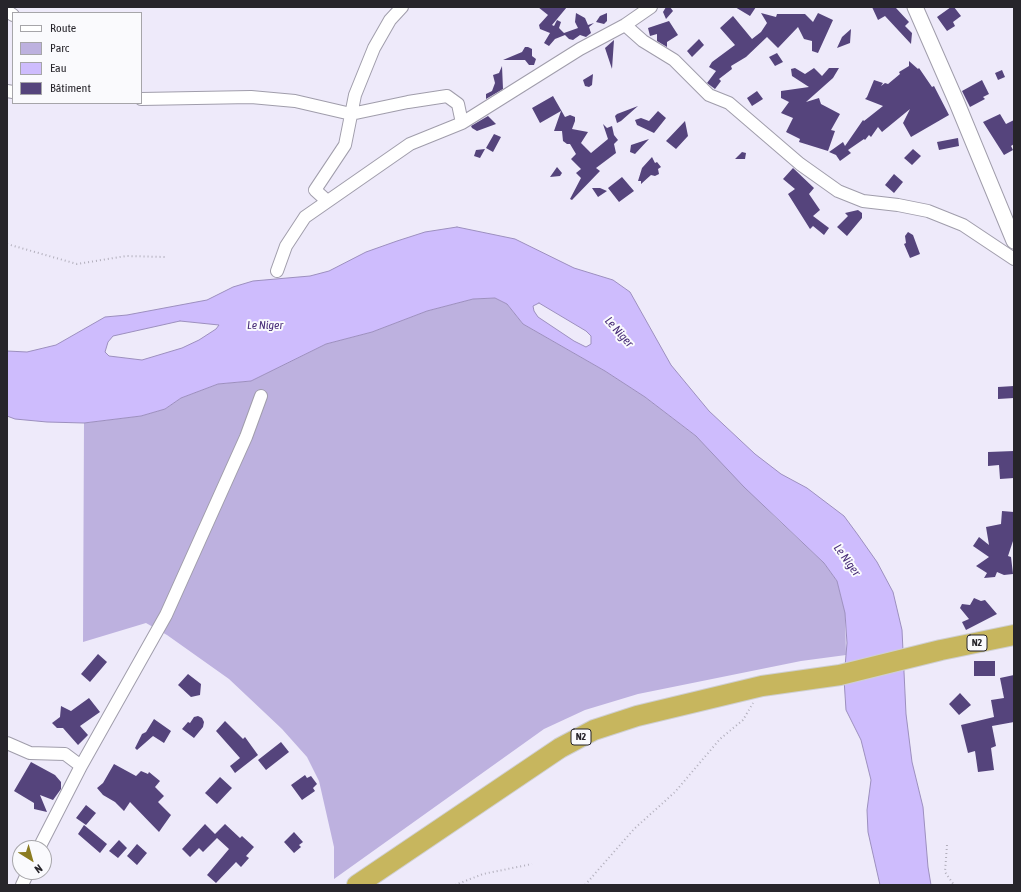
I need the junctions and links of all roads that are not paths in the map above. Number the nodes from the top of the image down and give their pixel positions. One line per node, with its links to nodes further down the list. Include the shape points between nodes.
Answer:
1 (402, 7): 6 (street, via 390,20 374,48 355,95)
2 (651, 7): 4 (street)
3 (915, 7): 9 (street)
4 (625, 25): 7 (street, via 580,49); 10 (street, via 643,41 674,60 709,95 729,104 800,164 838,191 863,201 928,211 964,225)
5 (142, 99): 6 (street, via 251,97 296,101)
6 (351, 114): 7 (street, via 447,96 458,104); 8 (street, via 345,144 315,190)
7 (462, 124): 8 (street, via 410,144)
8 (326, 200): 11 (street, via 304,216 286,246)
9 (1014, 241)
10 (1014, 259)
11 (277, 271)
12 (261, 396): 15 (street, via 246,437 166,615)
13 (1013, 636): 17 (highway, N2, via 941,650 840,675 762,686 637,716 594,730 560,748)
14 (7, 743): 15 (street, via 30,752 65,754)
15 (81, 766): 16 (street)
16 (43, 840)
17 (357, 885)

